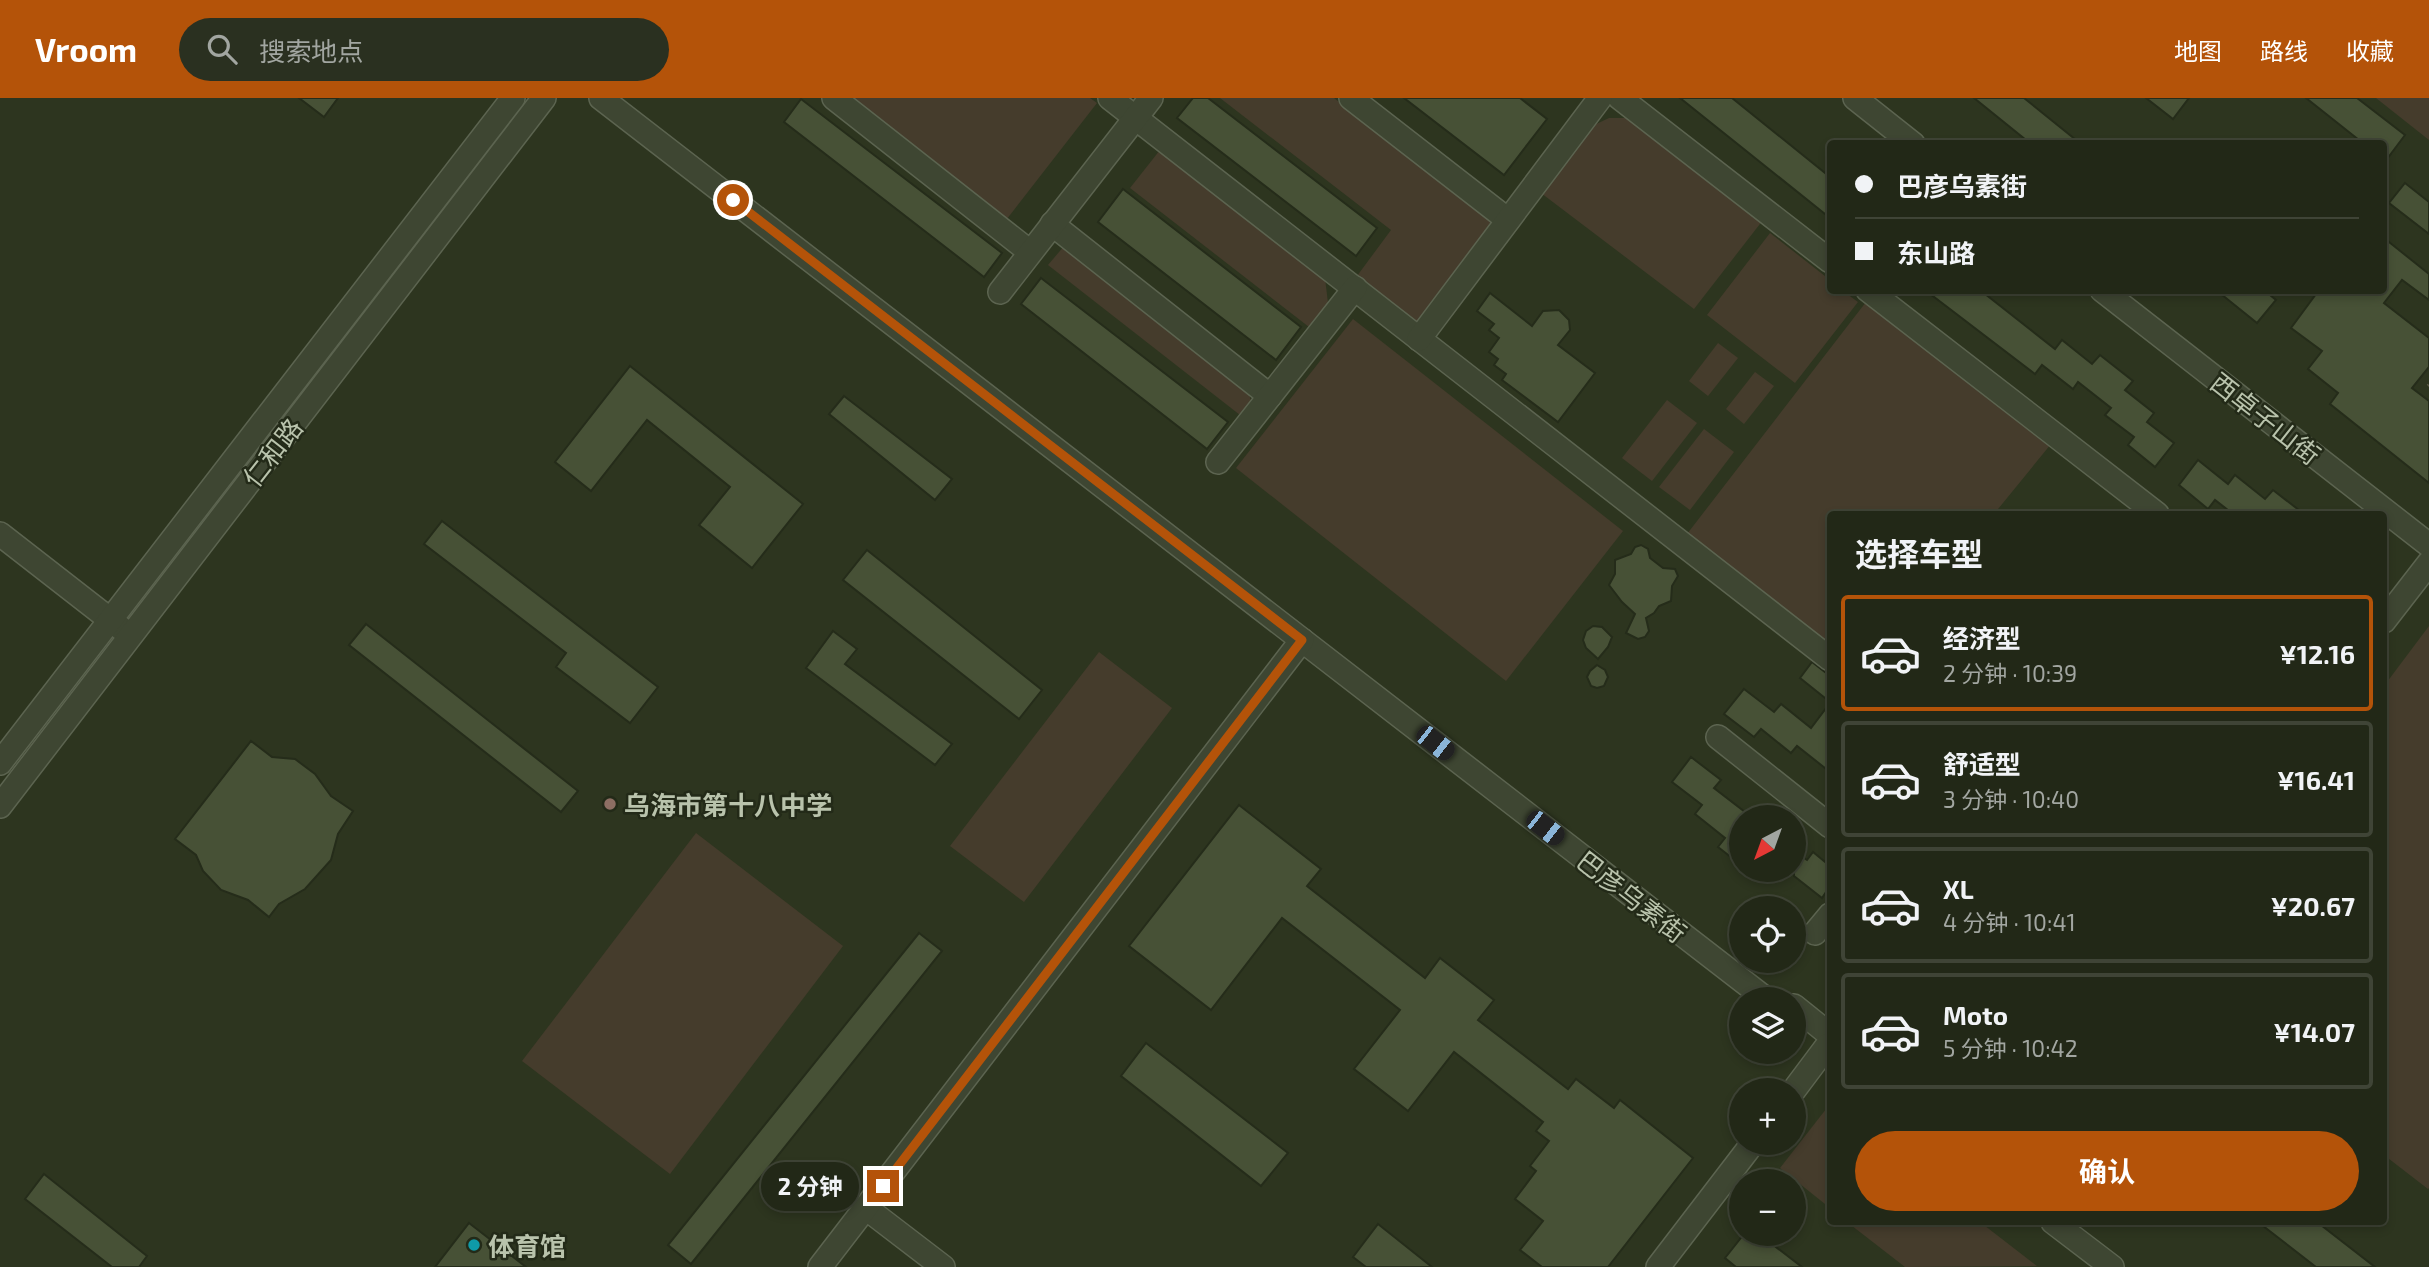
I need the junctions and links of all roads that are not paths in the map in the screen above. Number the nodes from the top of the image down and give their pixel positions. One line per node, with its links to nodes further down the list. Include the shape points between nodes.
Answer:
1 (513, 98): 32 (street, 仁和路)
2 (544, 98): 33 (street, 仁和路)
3 (601, 98): 34 (street, 巴彦乌素街)
4 (622, 98): 43 (street, 巴彦乌素街)
5 (834, 98): 16 (street)
6 (1110, 98): 12 (street)
7 (1151, 98): 12 (street)
8 (1351, 98): 14 (street)
9 (1600, 98): 14 (street)
10 (1620, 98): 17 (street)
11 (1855, 98): 13 (street)
12 (1136, 118): 15 (street); 18 (street)
13 (1908, 140)
14 (1508, 220): 22 (street)
15 (1052, 224): 16 (street); 23 (street)
16 (1030, 252): 19 (street)
17 (1827, 259)
18 (1354, 288): 22 (street); 23 (street)
19 (1000, 292)
20 (1873, 294): 25 (street)
21 (2107, 294): 26 (street, 西卓子山街)
22 (1419, 339): 35 (street)
23 (1270, 396): 24 (street)
24 (1218, 462)
25 (2153, 511)
26 (2385, 511)
27 (2387, 512): 29 (street, 西卓子山街)
28 (0, 534): 32 (street)
29 (2429, 545)
30 (2429, 563): 31 (street)
31 (2387, 617)
32 (110, 620): 33 (street); 37 (street, 仁和路)
33 (131, 636): 38 (street, 仁和路)
34 (1302, 640): 42 (street, 巴彦乌素街); 51 (street)
35 (1827, 657)
36 (1718, 737): 39 (street)
37 (0, 764)
38 (0, 806)
39 (1827, 824)
40 (1827, 919): 41 (street)
41 (1815, 933)
42 (1750, 987)
43 (1769, 987)
44 (1806, 1019): 46 (street)
45 (1806, 1028): 47 (street)
46 (1827, 1041)
47 (1827, 1042)
48 (1827, 1046): 49 (street)
49 (1803, 1078)
50 (1744, 1155): 56 (street)
51 (866, 1208): 54 (street); 55 (street)
52 (2057, 1225): 57 (street)
53 (2075, 1225): 58 (street)
54 (820, 1267)
55 (943, 1267)
56 (1658, 1267)
57 (2112, 1267)
58 (2130, 1267)

